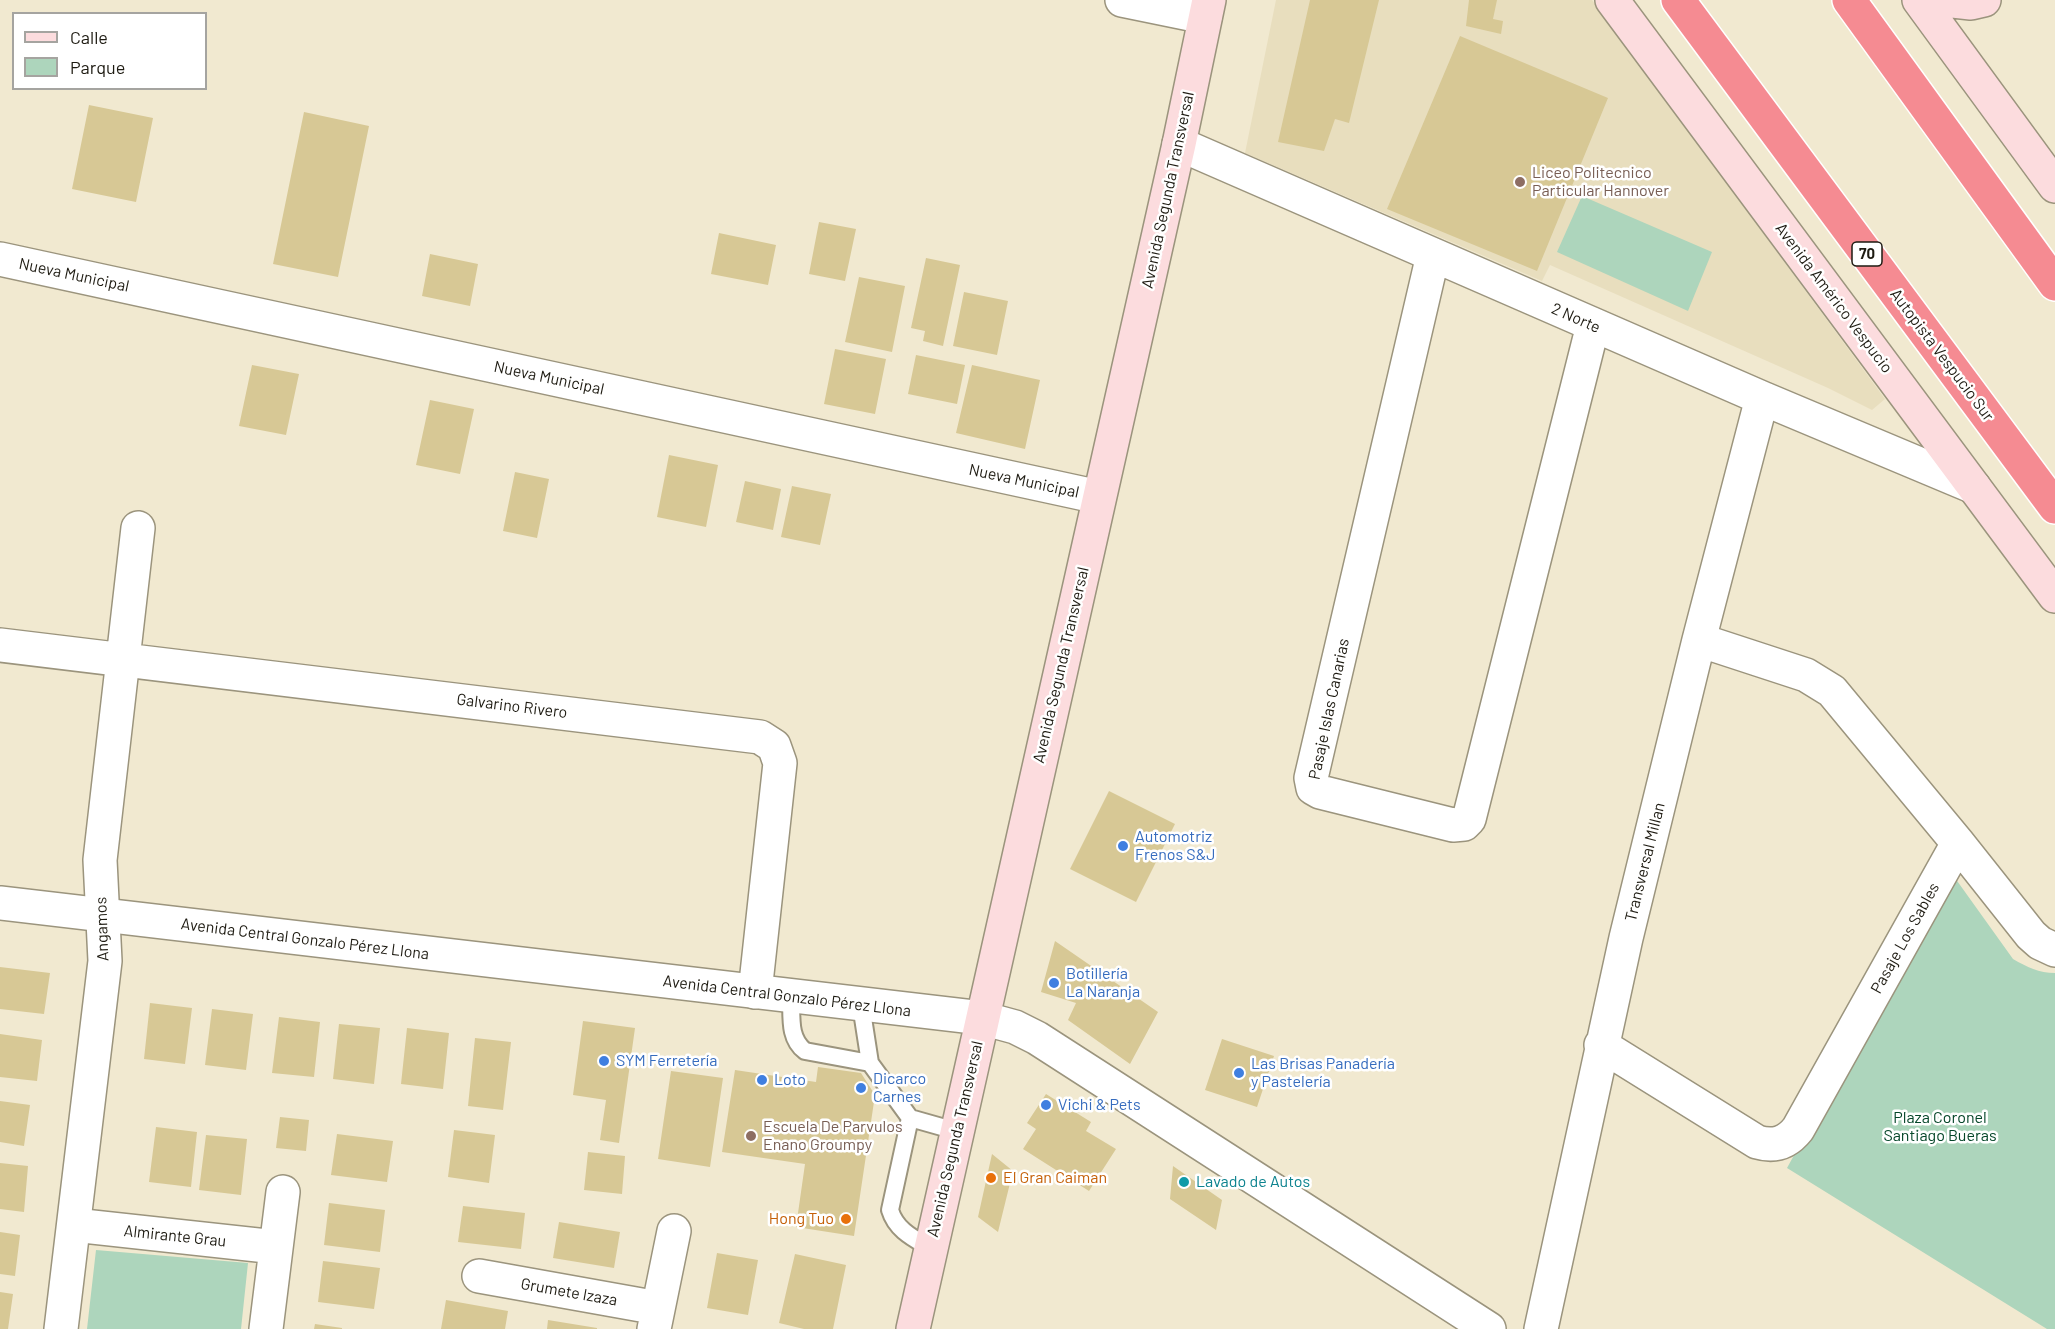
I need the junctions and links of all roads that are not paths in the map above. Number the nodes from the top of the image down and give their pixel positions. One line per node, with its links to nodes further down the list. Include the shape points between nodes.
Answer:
1 (1122, 0): 8 (street)
2 (1612, 0): 16 (main road, Avenida Américo Vespucio)
3 (1678, 0): 18 (highway, Autopista Vespucio Sur / 70)
4 (1849, 0): 13 (highway)
5 (1919, 0): 10 (main road)
6 (1944, 0): 7 (main road)
7 (1984, 0)
8 (1207, 9): 9 (main road, Avenida Segunda Transversal)
9 (1179, 144): 11 (street, 2 Norte); 17 (main road, Avenida Segunda Transversal)
10 (2055, 186)
11 (1433, 255): 14 (street, 2 Norte); 14 (street, Pasaje Islas Canarias, via 1311,778 1313,788 1320,792 1454,825 1469,819)
12 (0, 259): 17 (street, Nueva Municipal)
13 (2055, 284)
14 (1593, 325): 15 (street, 2 Norte)
15 (1762, 398): 16 (street, 2 Norte); 21 (street, Transversal Millan)
16 (1974, 487): 20 (main road, Avenida Américo Vespucio)
17 (1099, 498): 31 (main road, Avenida Segunda Transversal)
18 (2055, 507)
19 (138, 528): 23 (street, Angamos)
20 (2055, 596)
21 (1699, 640): 24 (street, via 1806,675 1832,691); 32 (street, Transversal Millan)
22 (0, 645): 23 (street, Galvarino Rivero)
23 (123, 660): 26 (street, Angamos, via 100,860); 28 (street, Galvarino Rivero, via 739,734 768,741 780,763)
24 (1958, 843): 27 (street, via 2031,934); 32 (street, Pasaje Los Sables, via 1798,1129 1785,1141 1756,1142)
25 (0, 903): 26 (street, Avenida Central Gonzalo Pérez Llona)
26 (102, 915): 28 (street, Avenida Central Gonzalo Pérez Llona); 37 (street, Angamos, via 105,961)
27 (2055, 950)
28 (755, 992): 29 (street, Avenida Central Gonzalo Pérez Llona)
29 (791, 996): 30 (street, Avenida Central Gonzalo Pérez Llona); 33 (lane, via 794,1039 805,1052)
30 (861, 1005): 31 (street, Avenida Central Gonzalo Pérez Llona); 33 (lane)
31 (982, 1018): 35 (main road, Avenida Segunda Transversal); 46 (street, Avenida Central Gonzalo Pérez Llona, via 1037,1038)
32 (1602, 1045): 47 (street, Transversal Millan)
33 (870, 1063): 34 (lane)
34 (910, 1118): 35 (lane); 40 (lane, via 891,1210 898,1227)
35 (956, 1131): 40 (main road, Avenida Segunda Transversal)
36 (283, 1192): 39 (street)
37 (74, 1225): 39 (street, Almirante Grau); 43 (street, Angamos)
38 (674, 1231): 42 (street, Grumete Izaza)
39 (276, 1247): 44 (street)
40 (930, 1248): 45 (main road, Avenida Segunda Transversal)
41 (479, 1276): 42 (street, Grumete Izaza)
42 (656, 1319)
43 (62, 1329)
44 (266, 1329)
45 (912, 1329)
46 (1489, 1329)
47 (1541, 1329)

